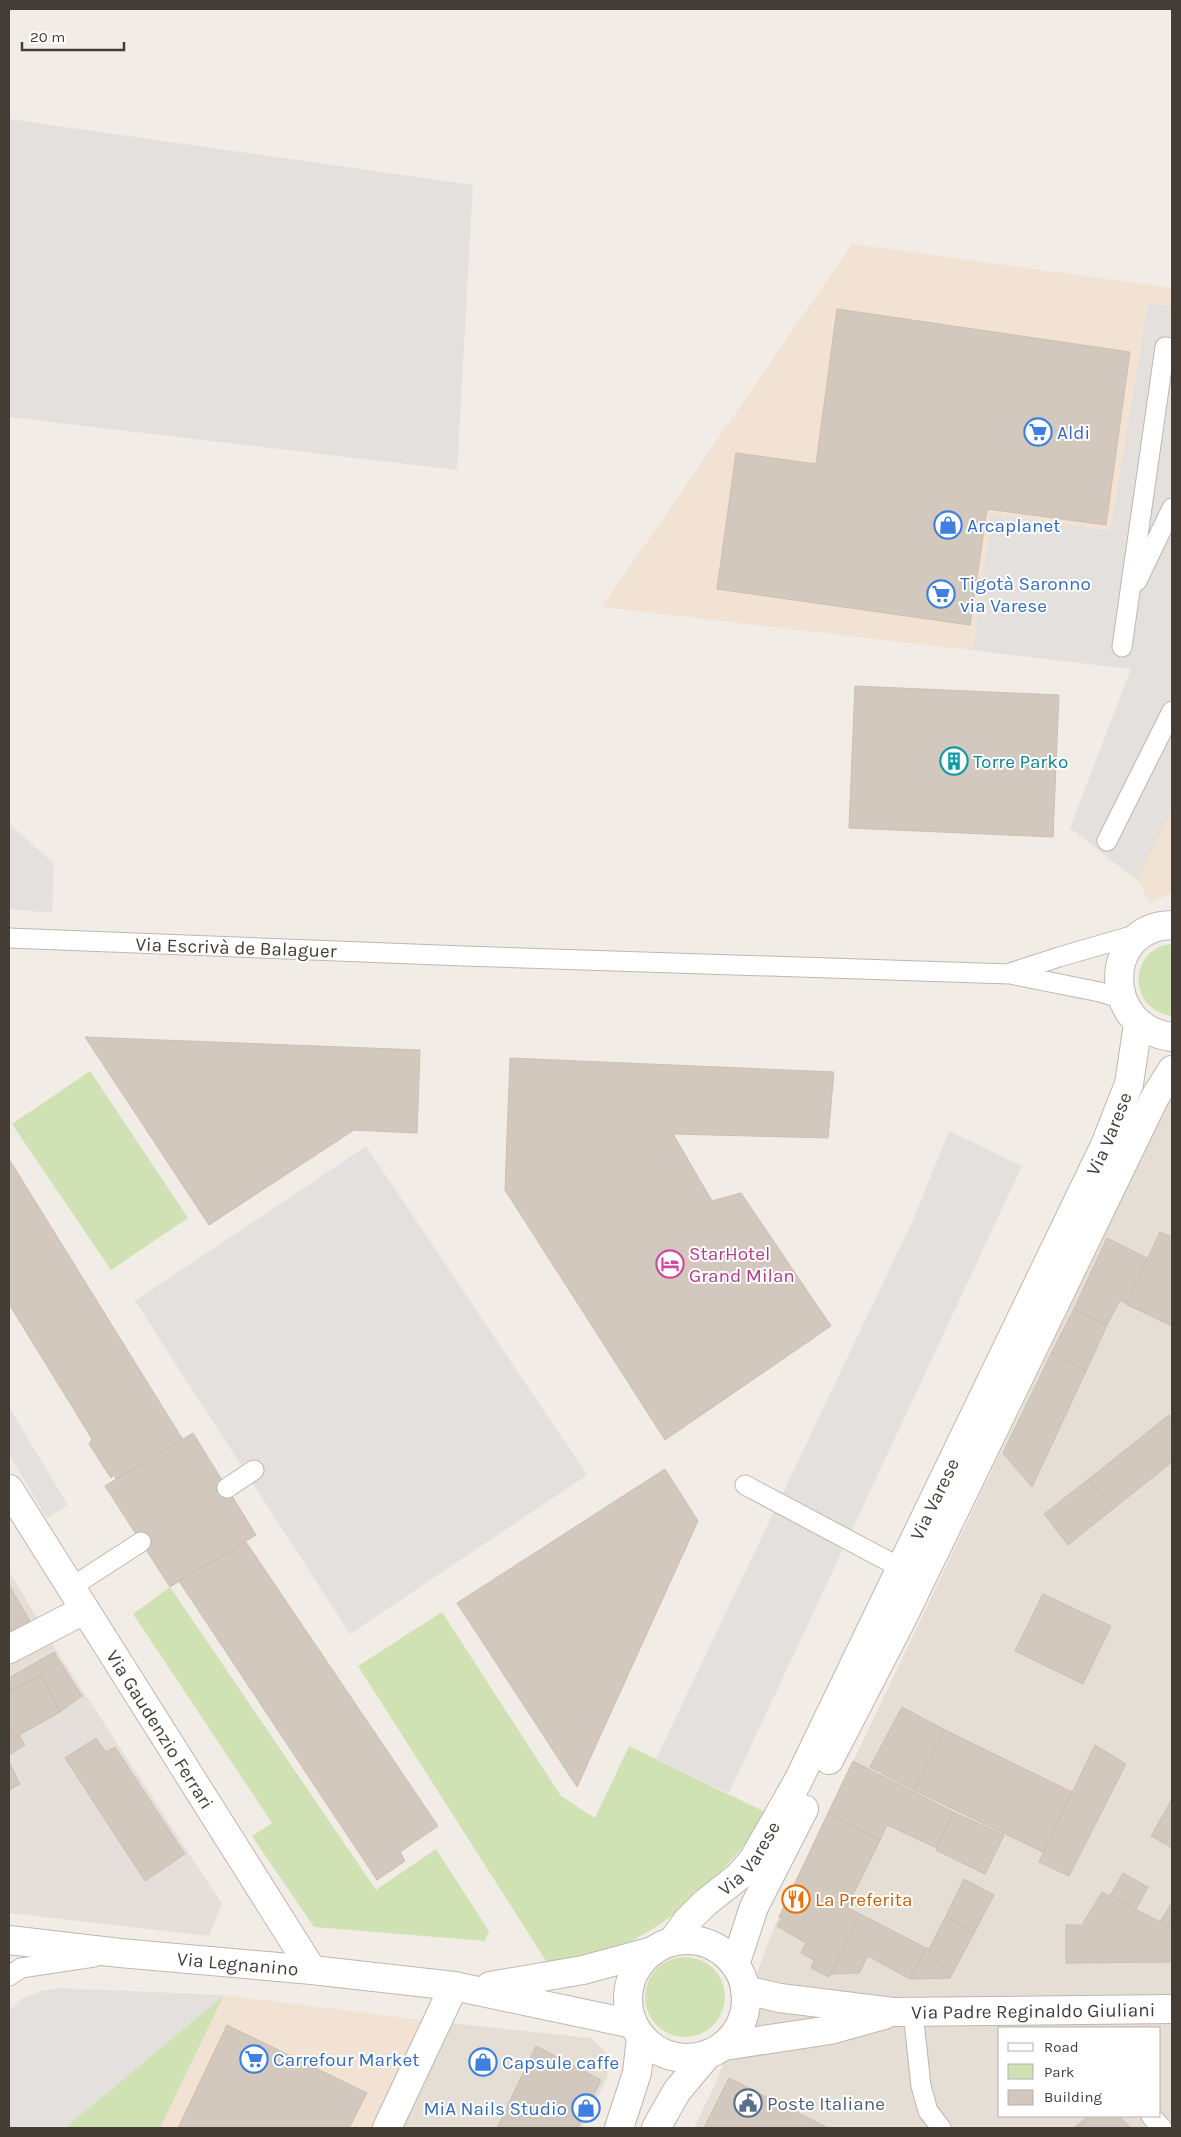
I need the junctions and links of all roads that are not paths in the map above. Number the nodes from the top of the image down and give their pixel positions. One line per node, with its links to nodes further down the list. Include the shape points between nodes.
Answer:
1 (1172, 348): 3 (lane, via 1165,347)
2 (1172, 508): 3 (lane)
3 (1129, 597): 4 (lane)
4 (1122, 647)
5 (1172, 711): 6 (lane)
6 (1107, 841)
7 (1165, 926): 9 (lane); 10 (street, via 1135,940 1122,959 1118,987)
8 (9, 938): 9 (lane, Via Escrivà de Balaguer)
9 (1010, 974): 10 (lane)
10 (1122, 999): 11 (street)
11 (1138, 1024): 12 (street); 19 (street, Via Varese, via 1129,1084 1105,1145)
12 (1172, 1037)
13 (1172, 1070): 25 (street, Via Varese, via 1155,1097 904,1615 754,1907)
14 (254, 1470): 16 (lane)
15 (745, 1485): 19 (lane)
16 (227, 1488)
17 (9, 1489): 20 (street, Via Gaudenzio Ferrari)
18 (141, 1542): 20 (lane)
19 (901, 1568): 23 (street, Via Varese, via 798,1781 765,1841 738,1877 705,1903)
20 (77, 1599): 21 (street); 26 (street, Via Gaudenzio Ferrari)
21 (9, 1649)
22 (9, 1940): 24 (street, Via Legnanino)
23 (663, 1946): 25 (street, via 690,1940 707,1944); 28 (street, Via Legnanino, via 570,1973 509,1984); 33 (street, via 639,1965 630,1984 628,2004)
24 (120, 1953): 26 (street, Via Legnanino); 27 (lane)
25 (735, 1965): 29 (street)
26 (312, 1970): 28 (street, Via Legnanino)
27 (13, 1971)
28 (460, 1987): 33 (street, Via Legnanino); 36 (street)
29 (745, 1990): 31 (street, Via Padre Reginaldo Giuliani, via 780,1998); 34 (street, via 745,2011 737,2030)
30 (1171, 2007): 32 (street, Via Padre Reginaldo Giuliani)
31 (903, 2012): 32 (street, Via Padre Reginaldo Giuliani); 34 (street, Via Padre Reginaldo Giuliani, via 830,2030); 39 (lane, via 928,2111)
32 (1124, 2019)
33 (637, 2030): 34 (street, via 655,2049 672,2057 691,2058); 37 (street, via 637,2073)
34 (716, 2050): 38 (street, via 677,2091)
35 (1152, 2117): 40 (lane)
36 (387, 2128)
37 (619, 2128)
38 (656, 2128)
39 (941, 2128)
40 (1162, 2128)

